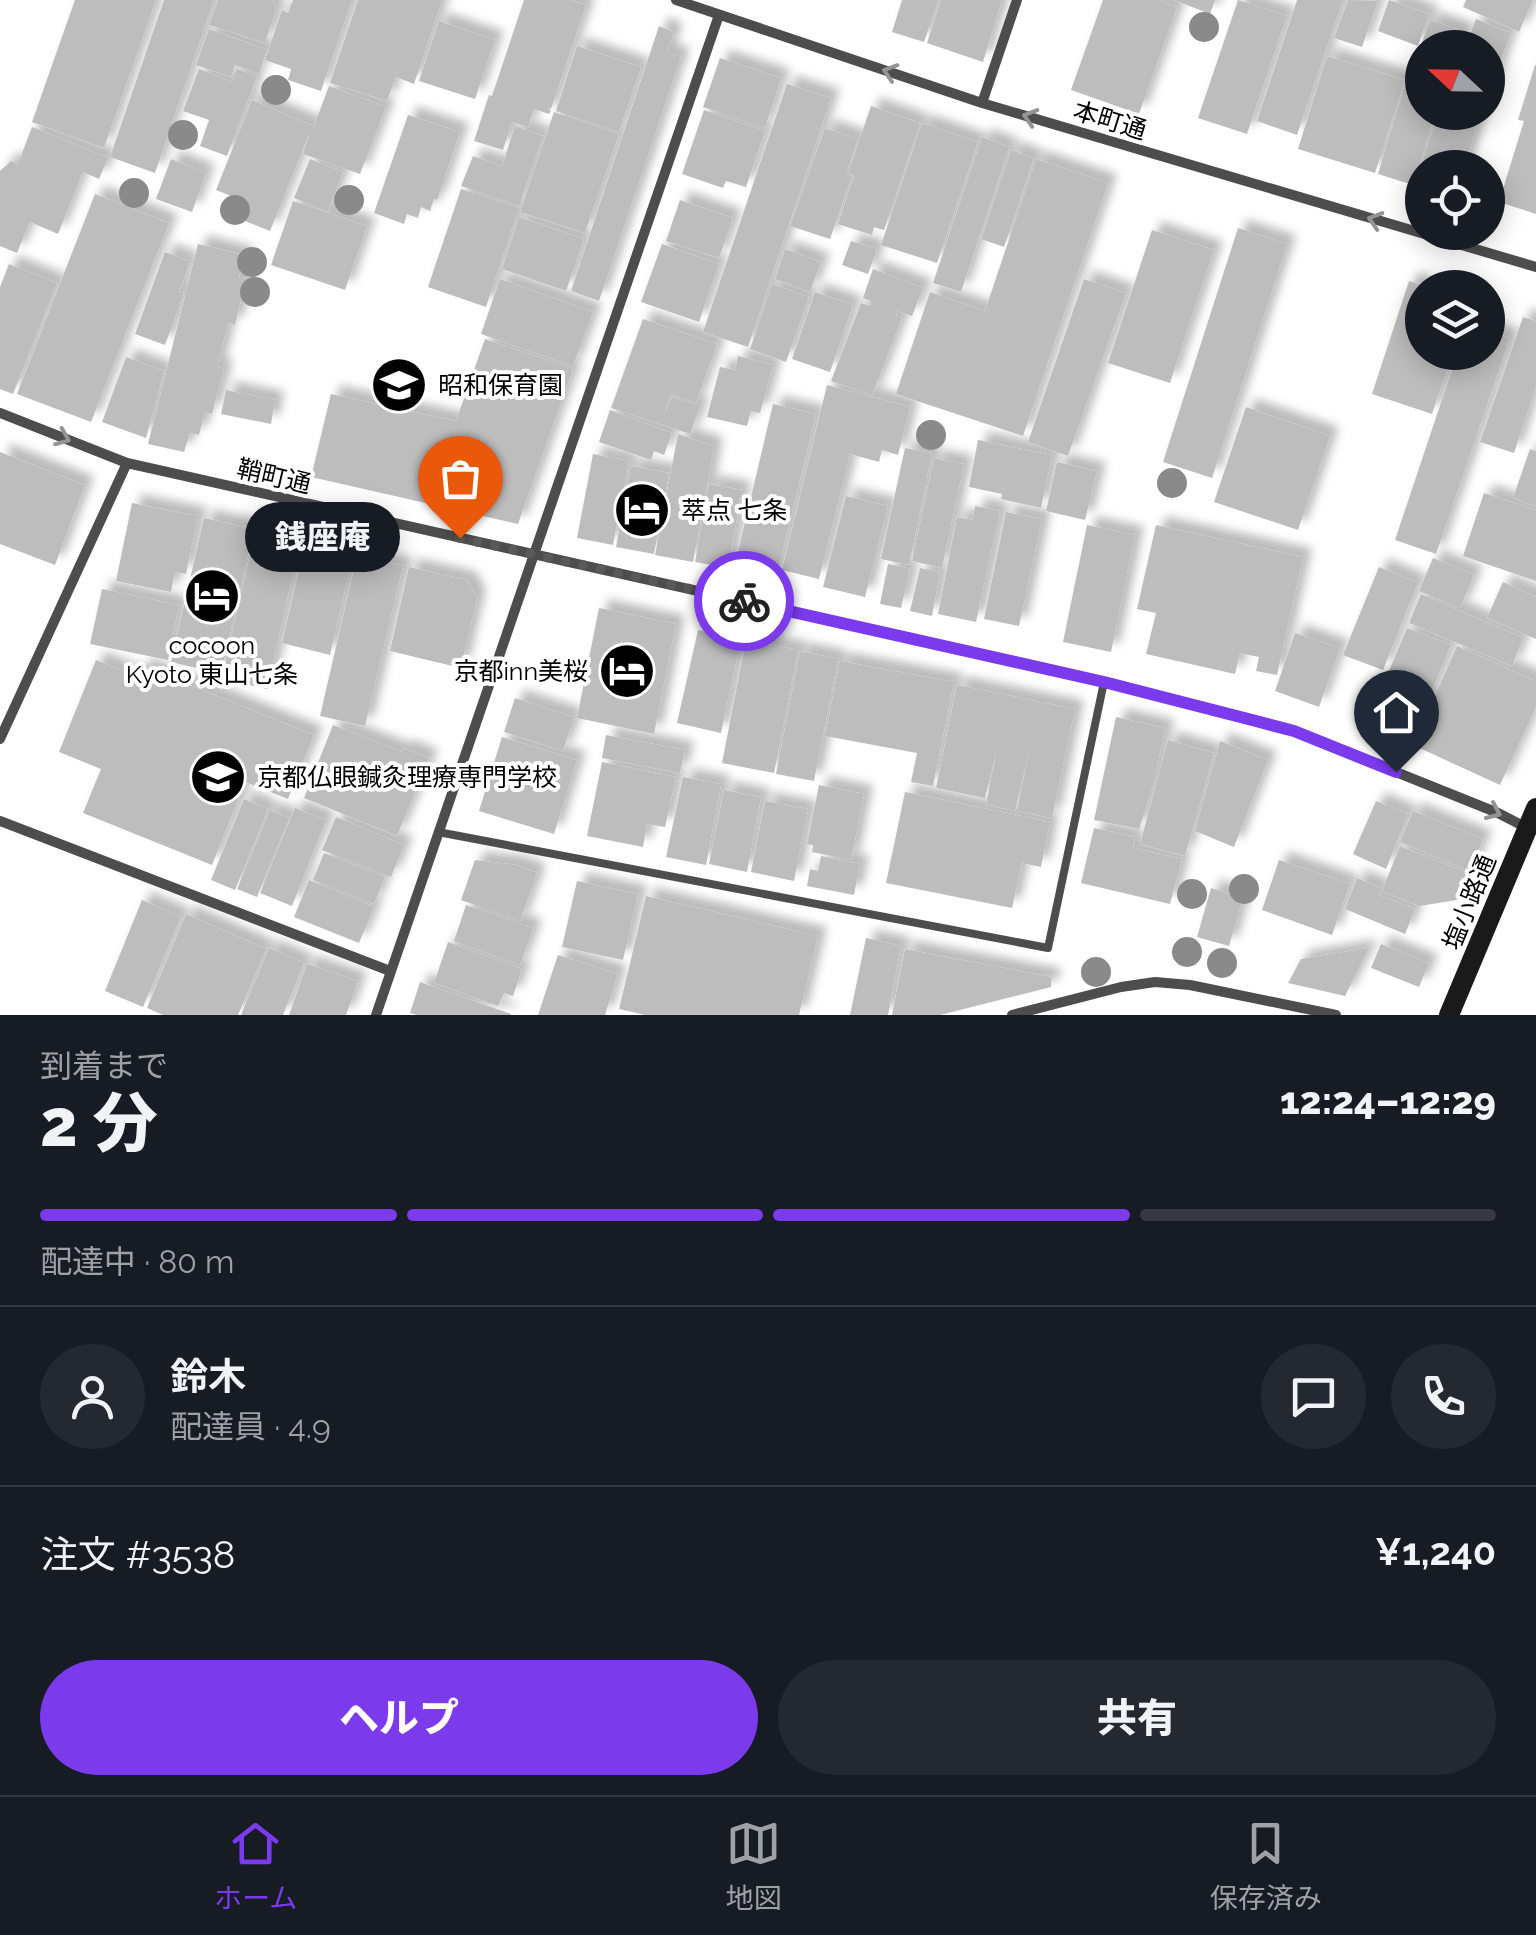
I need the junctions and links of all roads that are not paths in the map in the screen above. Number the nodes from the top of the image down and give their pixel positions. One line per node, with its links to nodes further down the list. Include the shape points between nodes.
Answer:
1 (676, 0): 3 (street, 本町通)
2 (1017, 0): 4 (street)
3 (719, 14): 4 (street, 本町通, one-way to 3); 8 (street)
4 (982, 102): 5 (street, 本町通, one-way to 4)
5 (1536, 268)
6 (0, 413): 7 (street, 鞘町通, one-way to 7)
7 (126, 464): 8 (street, 鞘町通); 10 (street)
8 (534, 554): 9 (street, 鞘町通); 14 (street)
9 (1104, 682): 13 (street, 鞘町通, one-way to 13, via 1294,731); 14 (lane, via 1048,948)
10 (0, 738)
11 (1536, 808): 13 (street, 塩小路通)
12 (0, 821): 15 (street)
13 (1531, 831): 19 (street, 塩小路通)
14 (438, 832): 15 (street)
15 (390, 971): 16 (street)
16 (376, 1015)
17 (1012, 1015): 18 (street, via 1155,982)
18 (1336, 1015)
19 (1450, 1015)

